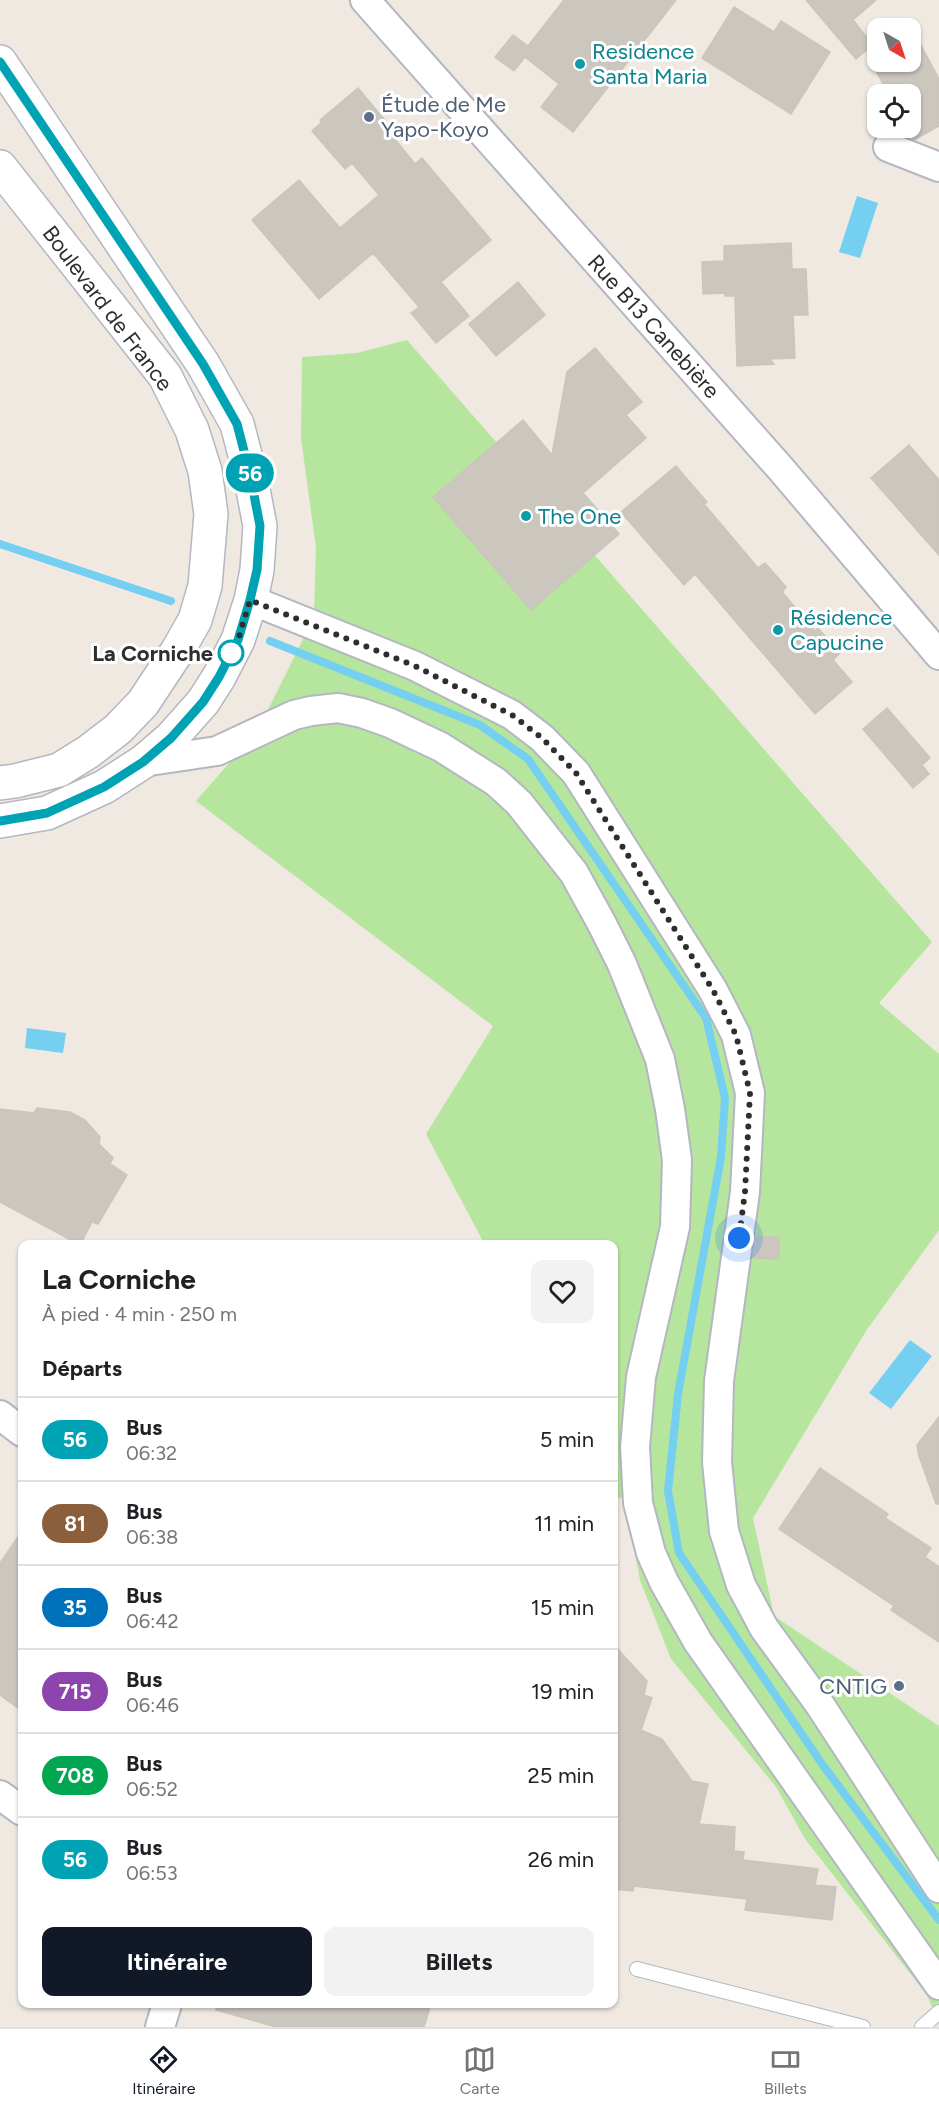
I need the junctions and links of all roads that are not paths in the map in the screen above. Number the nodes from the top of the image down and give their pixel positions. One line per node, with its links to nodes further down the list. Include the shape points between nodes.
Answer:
1 (365, 0): 7 (street, Rue B13 Canebière, via 781,469)
2 (0, 62): 6 (main road, Boulevard de France, via 203,364 237,424 260,526)
3 (888, 147): 5 (street)
4 (0, 167): 9 (main road, Boulevard de France, via 165,376 192,430 205,471 211,514 205,586 195,620 143,703 118,729 59,770)
5 (939, 167)
6 (250, 600): 8 (main road, Boulevard de France, via 238,640 203,702); 15 (street, via 415,666 512,715 542,738 576,773 713,990 736,1035 750,1093 745,1192 719,1381 717,1462 724,1531 741,1585 764,1628)
7 (939, 655)
8 (143, 762): 10 (main road, Boulevard de France, via 68,805); 17 (street, via 217,751 311,711 338,708 362,713 441,747 496,782 519,803 574,873 622,964 660,1059 677,1160 675,1227 641,1377 637,1416 638,1503 651,1553 698,1642)
9 (0, 783)
10 (0, 821)
11 (0, 1414): 12 (street)
12 (18, 1429)
13 (0, 1795): 14 (street)
14 (18, 1808)
15 (939, 1888)
16 (637, 1969): 21 (lane)
17 (939, 1985)
18 (166, 2008): 20 (street)
19 (939, 2012): 22 (lane)
20 (160, 2027)
21 (863, 2027)
22 (922, 2027)

